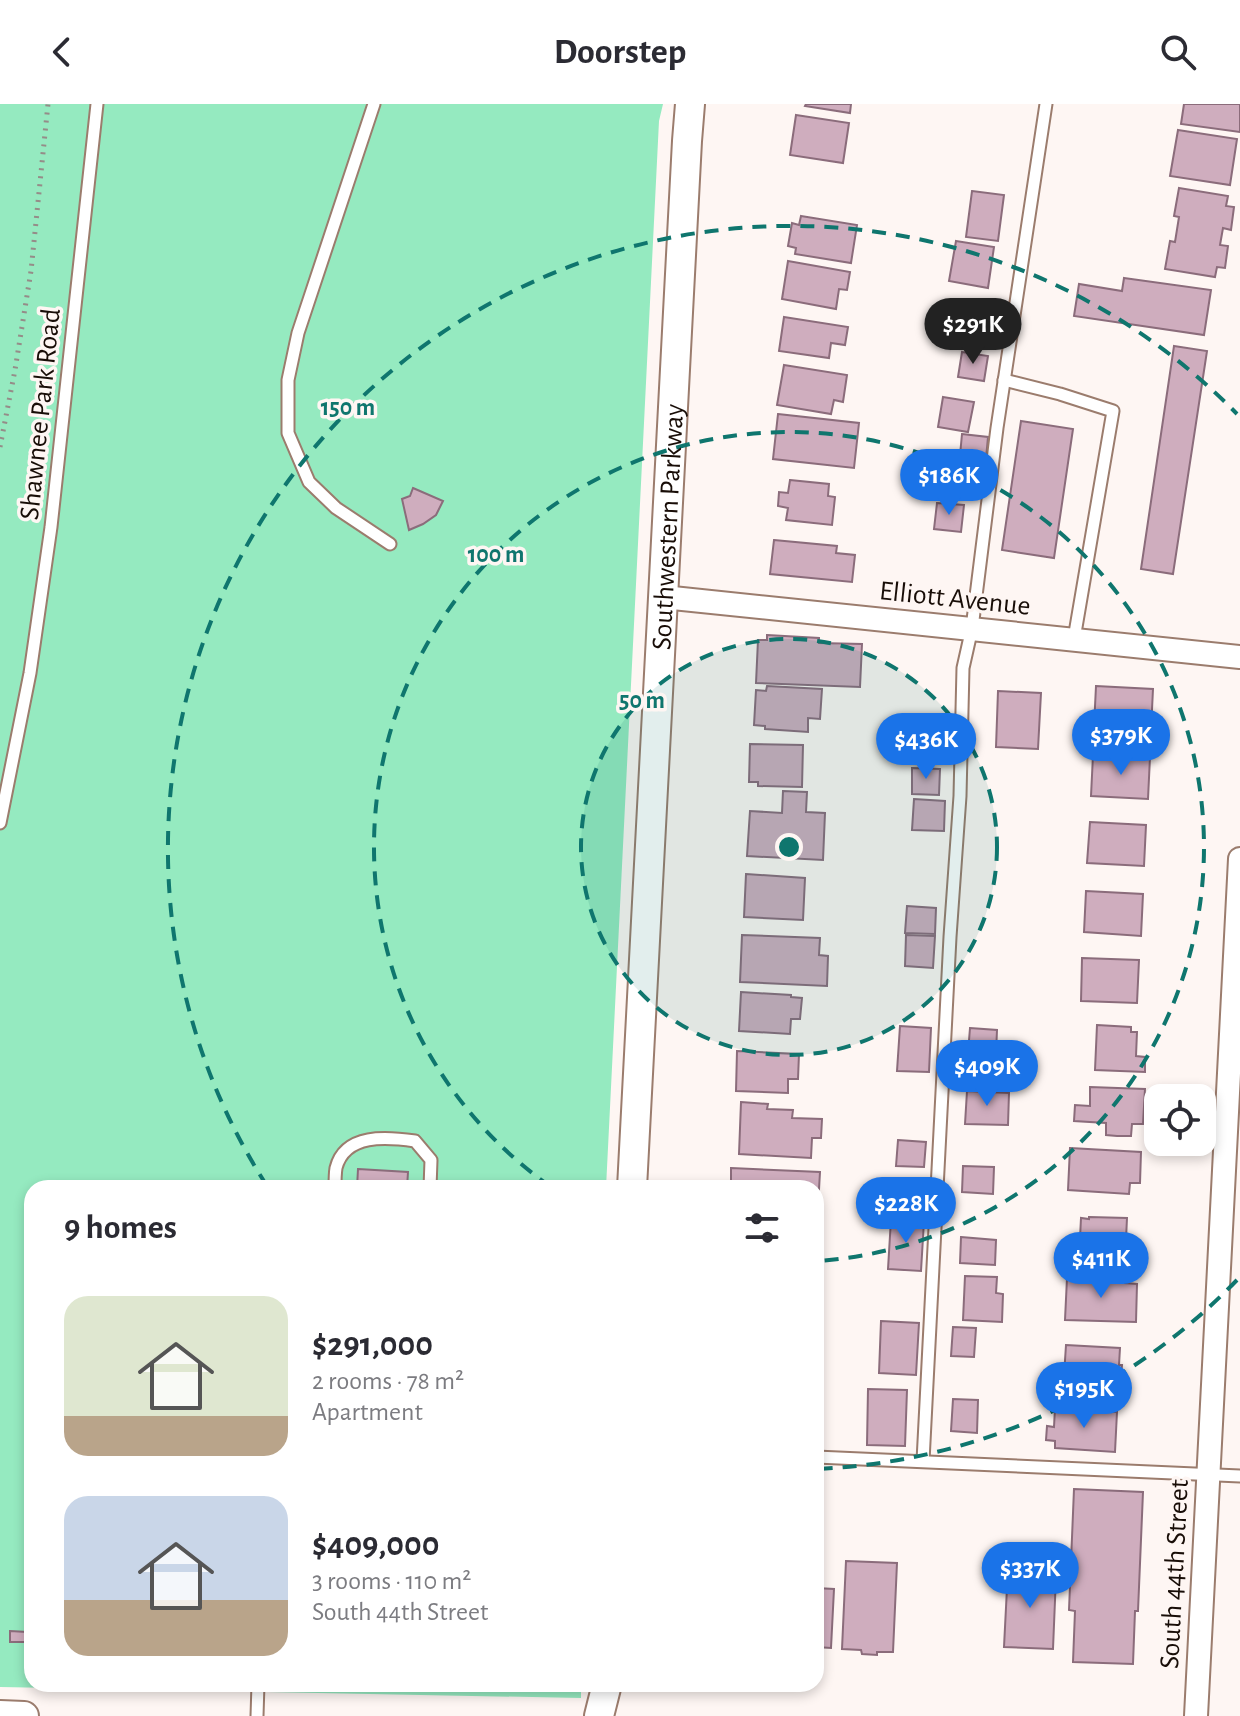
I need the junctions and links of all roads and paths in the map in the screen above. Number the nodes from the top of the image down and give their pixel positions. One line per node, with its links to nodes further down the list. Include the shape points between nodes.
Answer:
1 (48, 104): 7 (path, via 31,271)
2 (97, 104): 13 (lane, Shawnee Park Road, via 51,527 30,673)
3 (374, 104): 8 (lane, via 298,333 288,380 288,433 309,482 336,508)
4 (690, 104): 9 (street, Southwestern Parkway)
5 (1046, 104): 6 (lane)
6 (1004, 380): 10 (lane); 11 (lane, via 1113,411)
7 (0, 447)
8 (390, 544)
9 (663, 597): 10 (street, Elliott Avenue); 17 (street, Southwestern Parkway)
10 (972, 628): 11 (street, Elliott Avenue); 19 (lane, via 963,668)
11 (1074, 639): 12 (street, Elliott Avenue)
12 (1240, 657)
13 (0, 823)
14 (1240, 859): 20 (street, South 44th Street)
15 (335, 1180): 16 (lane, via 344,1151 366,1139 390,1137 415,1141 431,1160)
16 (430, 1180)
17 (632, 1180)
18 (824, 1457): 19 (lane)
19 (923, 1461): 20 (lane)
20 (1208, 1475): 21 (lane); 28 (street, South 44th Street)
21 (1240, 1476)
22 (258, 1692): 26 (lane)
23 (605, 1692): 27 (street)
24 (0, 1715): 25 (street)
25 (24, 1716)
26 (257, 1716)
27 (599, 1716)
28 (1196, 1716)

